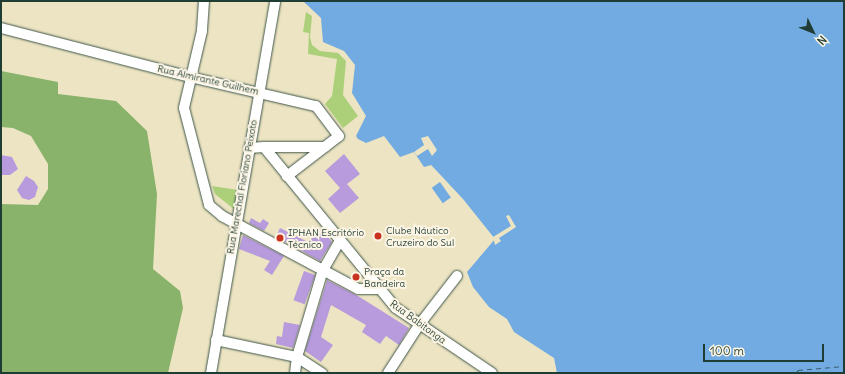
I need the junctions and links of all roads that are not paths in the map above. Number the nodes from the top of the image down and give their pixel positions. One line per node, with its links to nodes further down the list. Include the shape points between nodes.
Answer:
1 (204, 1): 4 (street, via 202,31)
2 (275, 1): 5 (street, Rua Marechal Floriano Peixoto)
3 (1, 28): 4 (street, Rua Almirante Guilhem)
4 (190, 77): 5 (street, Rua Almirante Guilhem); 10 (street, via 185,115 205,198 215,211)
5 (259, 92): 6 (street, Rua Almirante Guilhem, via 316,106 338,136); 7 (street, Rua Marechal Floriano Peixoto)
6 (325, 147): 8 (street); 9 (street, Rua Almirante Guilhem)
7 (249, 148): 8 (street); 10 (street, Rua Marechal Floriano Peixoto)
8 (264, 148): 9 (street, Rua Babitonga)
9 (287, 176): 11 (street, Rua Babitonga)
10 (236, 223): 12 (street); 16 (street, Rua Marechal Floriano Peixoto)
11 (340, 241): 12 (street); 14 (street, Rua Babitonga)
12 (323, 270): 14 (street, via 358,289); 17 (street)
13 (457, 276): 15 (street)
14 (378, 289): 15 (street, Rua Babitonga, via 396,308)
15 (419, 325): 21 (street); 22 (street, Rua Babitonga)
16 (216, 340): 17 (street); 18 (street, Rua Marechal Floriano Peixoto)
17 (297, 357): 19 (street); 20 (street)
18 (210, 373)
19 (295, 373)
20 (322, 373)
21 (388, 373)
22 (492, 373)

